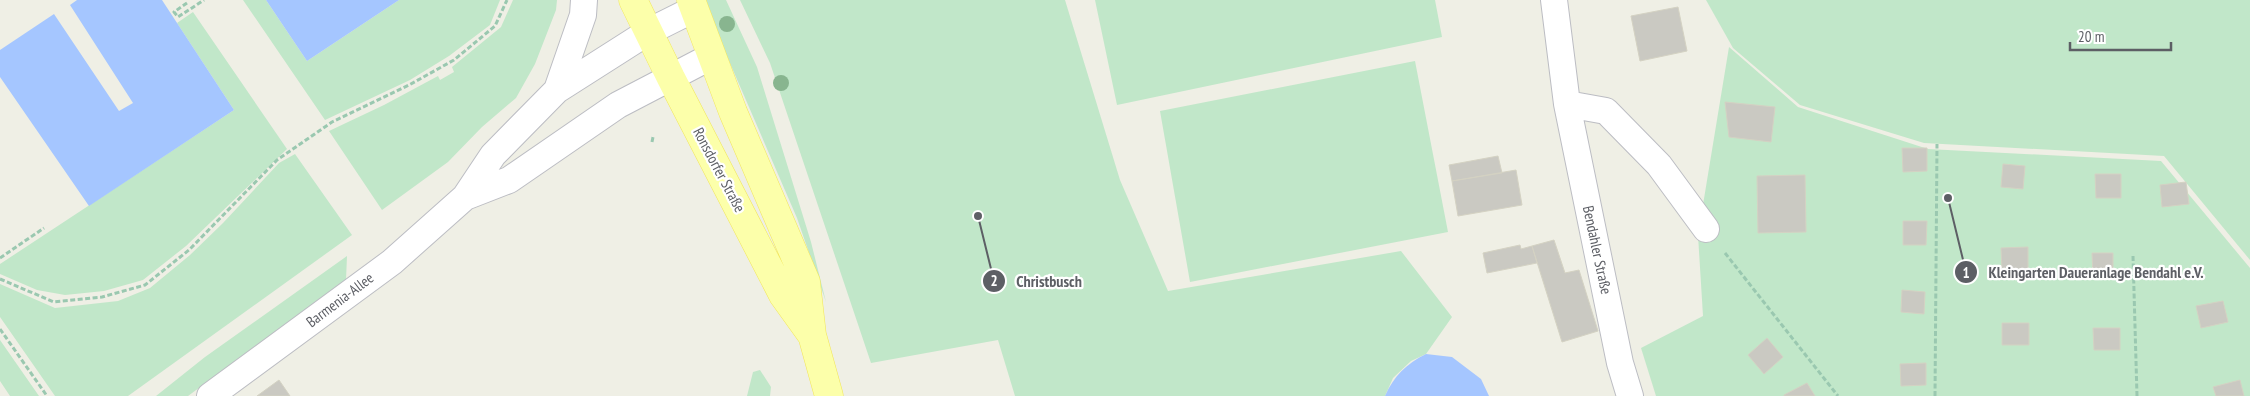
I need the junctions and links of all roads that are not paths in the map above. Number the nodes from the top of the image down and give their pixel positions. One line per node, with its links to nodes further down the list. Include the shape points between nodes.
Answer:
1 (584, 0): 8 (street, Barmenia-Allee, via 583,15)
2 (633, 0): 5 (main road, Ronsdorfer Straße)
3 (1554, 0): 9 (street, Bendahler Straße)
4 (693, 4): 5 (street, Barmenia-Allee); 6 (main road, Ronsdorfer Straße)
5 (648, 32): 7 (main road, Ronsdorfer Straße); 8 (street, Barmenia-Allee)
6 (712, 56): 7 (street, Barmenia-Allee); 12 (main road, Ronsdorfer Straße, via 806,282)
7 (671, 78): 10 (street, Barmenia-Allee, via 618,106 509,180); 12 (main road, Ronsdorfer Straße, via 783,296)
8 (557, 90): 10 (street, Barmenia-Allee, via 493,154)
9 (1567, 104): 11 (street, via 1606,110 1659,165); 15 (street, Bendahler Straße, via 1620,362)
10 (465, 197): 13 (street, Barmenia-Allee, via 385,267)
11 (1706, 229)
12 (812, 336): 14 (main road, Ronsdorfer Straße)
13 (210, 396)
14 (830, 396)
15 (1630, 396)

